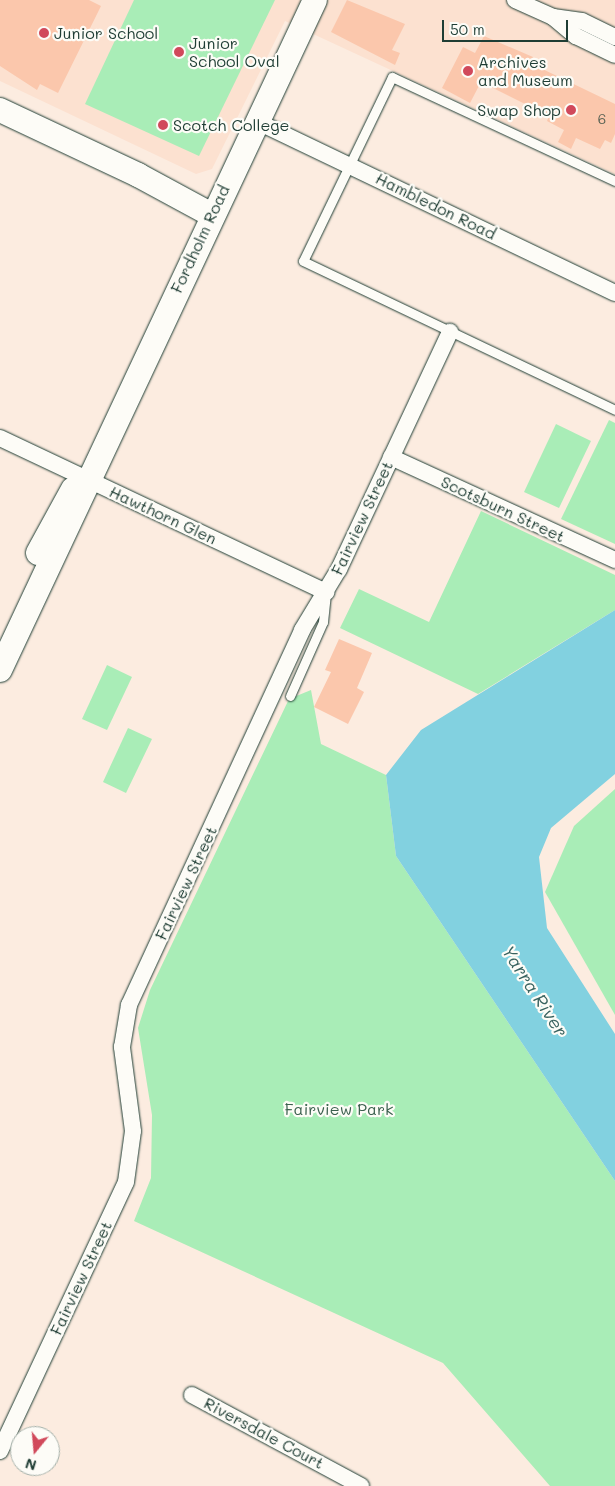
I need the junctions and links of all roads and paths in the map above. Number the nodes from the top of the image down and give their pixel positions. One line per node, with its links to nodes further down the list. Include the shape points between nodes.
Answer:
1 (315, 0): 7 (street, Fordholm Road)
2 (515, 0): 3 (street)
3 (553, 17): 4 (street, via 582,21); 5 (street, via 576,36)
4 (615, 37)
5 (615, 56)
6 (0, 110): 10 (street, via 138,176 163,180)
7 (256, 121): 8 (street, Hambledon Road); 10 (street, Fordholm Road)
8 (350, 165): 9 (lane, via 392,77); 11 (street, Hambledon Road); 12 (lane, via 303,261)
9 (615, 181)
10 (214, 209): 16 (street, Fordholm Road)
11 (615, 293)
12 (450, 332): 13 (lane); 15 (street, Fairview Street)
13 (615, 410)
14 (0, 438): 16 (street, Hawthorn Glen)
15 (391, 457): 17 (street, Scotsburn Street); 18 (street, Fairview Street)
16 (87, 479): 18 (street, Hawthorn Glen); 19 (street, Fordholm Road, via 66,497); 20 (street, Fordholm Road, via 79,505)
17 (615, 560)
18 (326, 592): 21 (lane, via 323,622); 23 (street, Fairview Street, via 302,630 129,1005 122,1047 133,1131 126,1182)
19 (0, 635)
20 (0, 670)
21 (290, 696)
22 (192, 1395): 24 (street, Riversdale Court)
23 (0, 1451)
24 (361, 1486)

